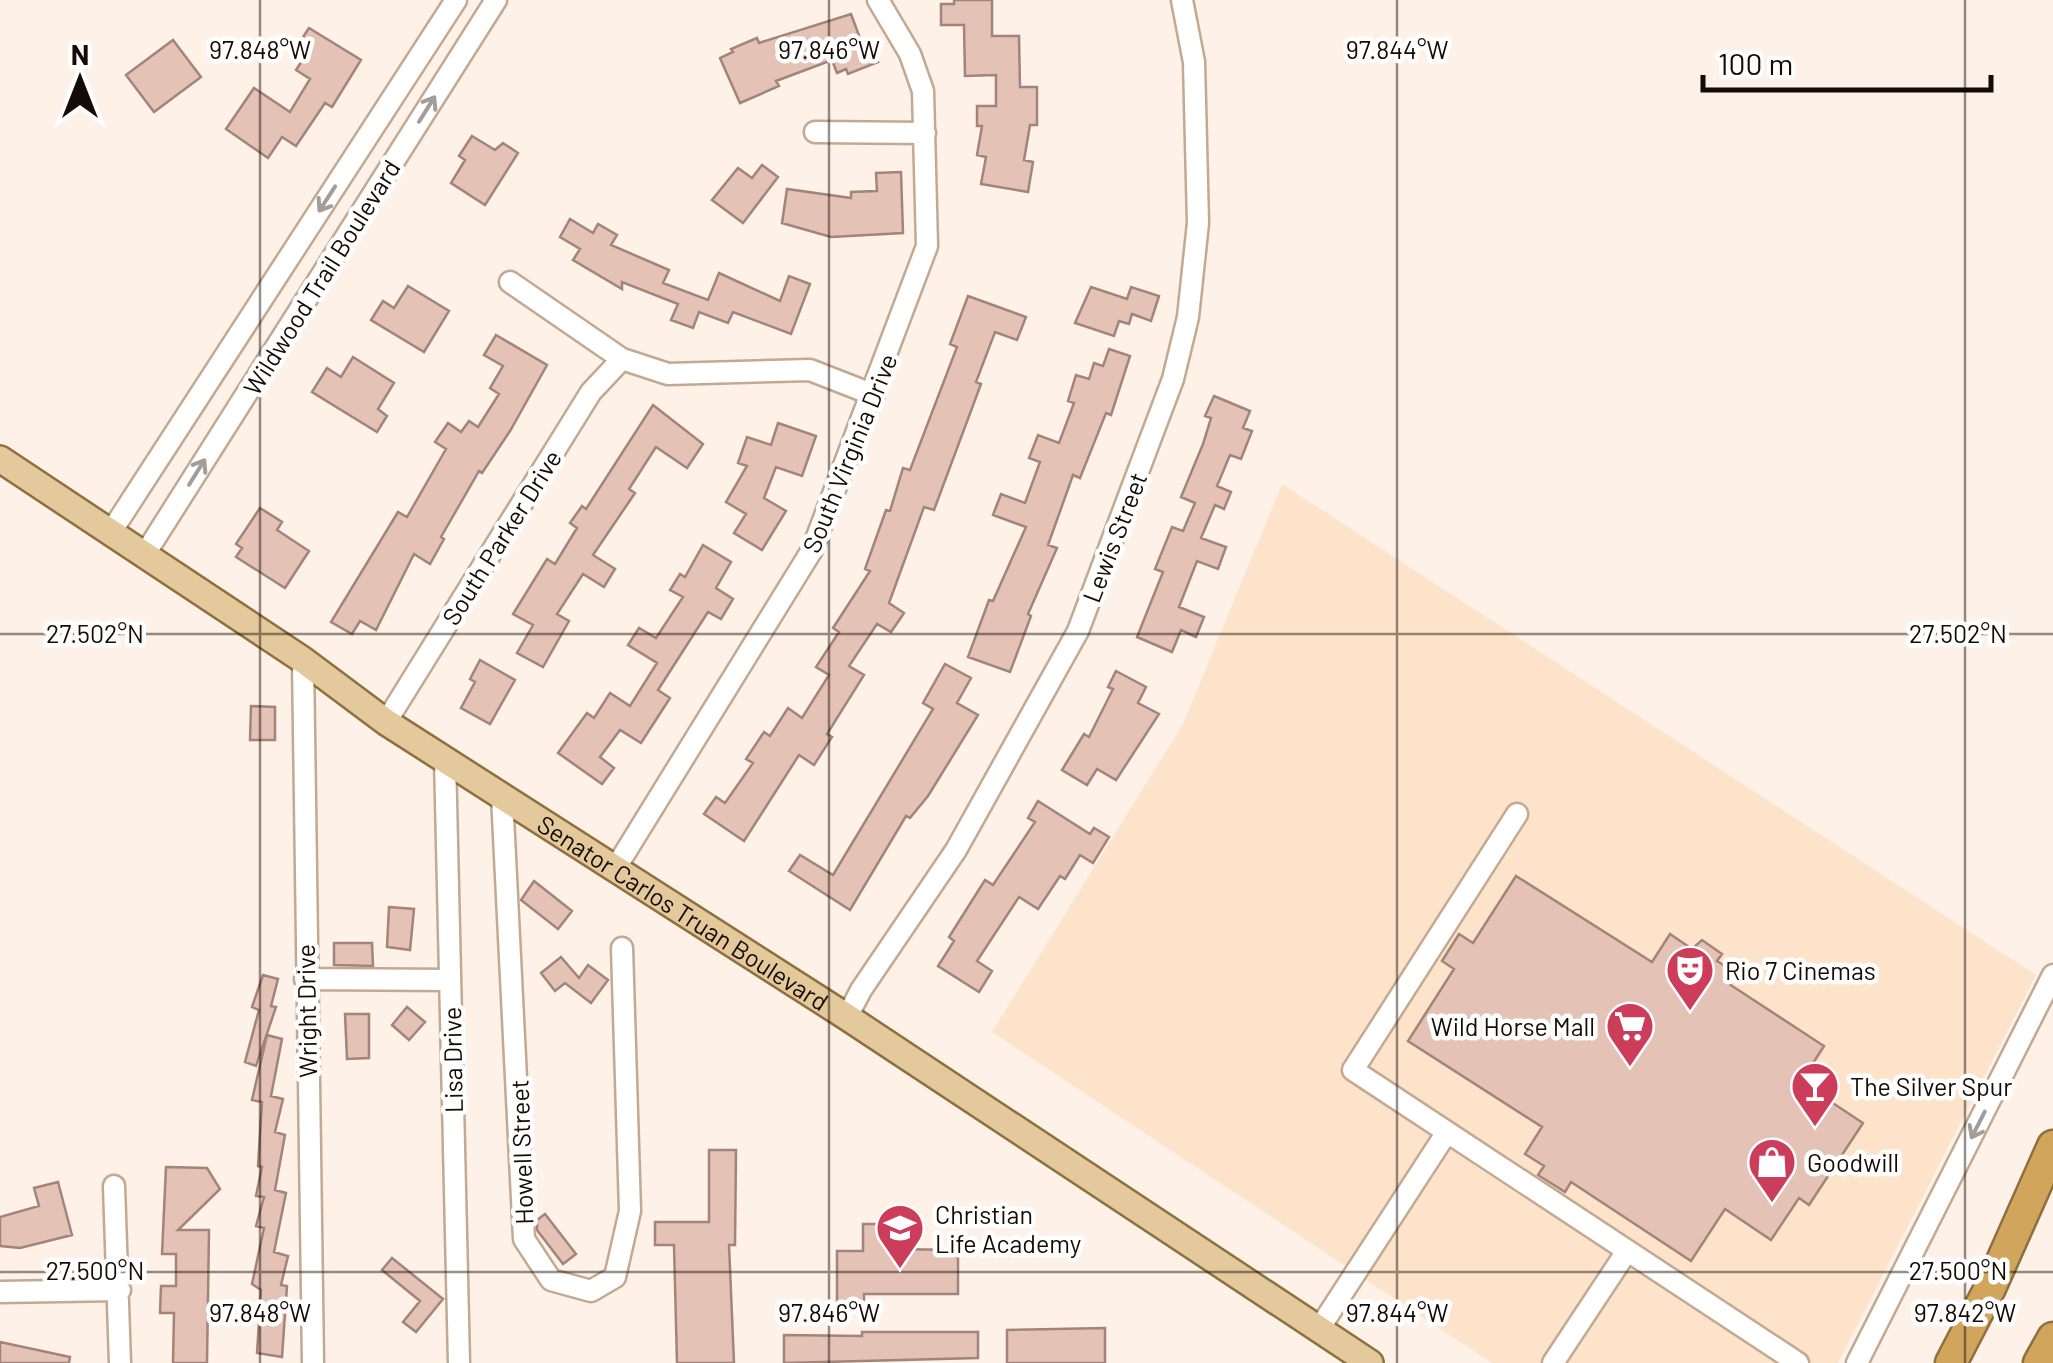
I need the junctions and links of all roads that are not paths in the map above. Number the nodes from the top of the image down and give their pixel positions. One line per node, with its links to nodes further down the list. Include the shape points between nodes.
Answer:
1 (456, 0): 5 (street, Wildwood Trail Boulevard)
2 (496, 0): 6 (street, Wildwood Trail Boulevard)
3 (878, 0): 8 (street, South Virginia Drive, via 910,54 923,92)
4 (1182, 0): 27 (street, Lewis Street, via 1194,62 1198,223 1188,317 1173,379 1078,631 956,850)
5 (428, 43): 6 (street); 9 (street, Wildwood Trail Boulevard, one-way to 9)
6 (457, 62): 11 (street, Wildwood Trail Boulevard, one-way to 6)
7 (815, 132): 8 (street)
8 (925, 134): 13 (street, South Virginia Drive, via 927,246)
9 (274, 281): 11 (street); 15 (street, Wildwood Trail Boulevard)
10 (510, 282): 12 (street)
11 (305, 302): 16 (street, Wildwood Trail Boulevard, one-way to 11)
12 (622, 359): 13 (street, via 668,374 810,370); 18 (street, South Parker Drive, via 591,392)
13 (874, 395): 22 (street, South Virginia Drive, via 812,550)
14 (0, 459): 15 (main road, Senator Carlos Truan Boulevard)
15 (111, 532): 16 (main road, Senator Carlos Truan Boulevard)
16 (145, 554): 17 (main road, Senator Carlos Truan Boulevard)
17 (303, 660): 18 (main road, Senator Carlos Truan Boulevard); 25 (street, Wright Drive)
18 (386, 722): 19 (main road, Senator Carlos Truan Boulevard)
19 (446, 758): 20 (main road, Senator Carlos Truan Boulevard); 26 (street, Lisa Drive)
20 (502, 796): 22 (main road, Senator Carlos Truan Boulevard); 23 (street, Howell Street, via 524,1239 550,1280 592,1291 615,1277 630,1211)
21 (1517, 814): 28 (street, via 1352,1070)
22 (615, 868): 27 (main road, Senator Carlos Truan Boulevard)
23 (622, 948)
24 (2053, 975): 42 (street, one-way to 42)
25 (305, 979): 26 (street); 37 (street, Wright Drive)
26 (450, 980): 38 (street, Lisa Drive)
27 (848, 1017): 34 (main road, Senator Carlos Truan Boulevard)
28 (1447, 1132): 31 (street); 34 (street)
29 (2053, 1146): 43 (highway)
30 (114, 1186): 32 (street)
31 (1627, 1251): 40 (street); 41 (street)
32 (120, 1290): 33 (street); 36 (street)
33 (0, 1292)
34 (1319, 1329): 39 (main road, Senator Carlos Truan Boulevard)
35 (2053, 1338): 44 (highway)
36 (120, 1363)
37 (313, 1363)
38 (459, 1363)
39 (1370, 1363)
40 (1553, 1363)
41 (1798, 1363)
42 (1856, 1363)
43 (1951, 1363)
44 (2038, 1363)

